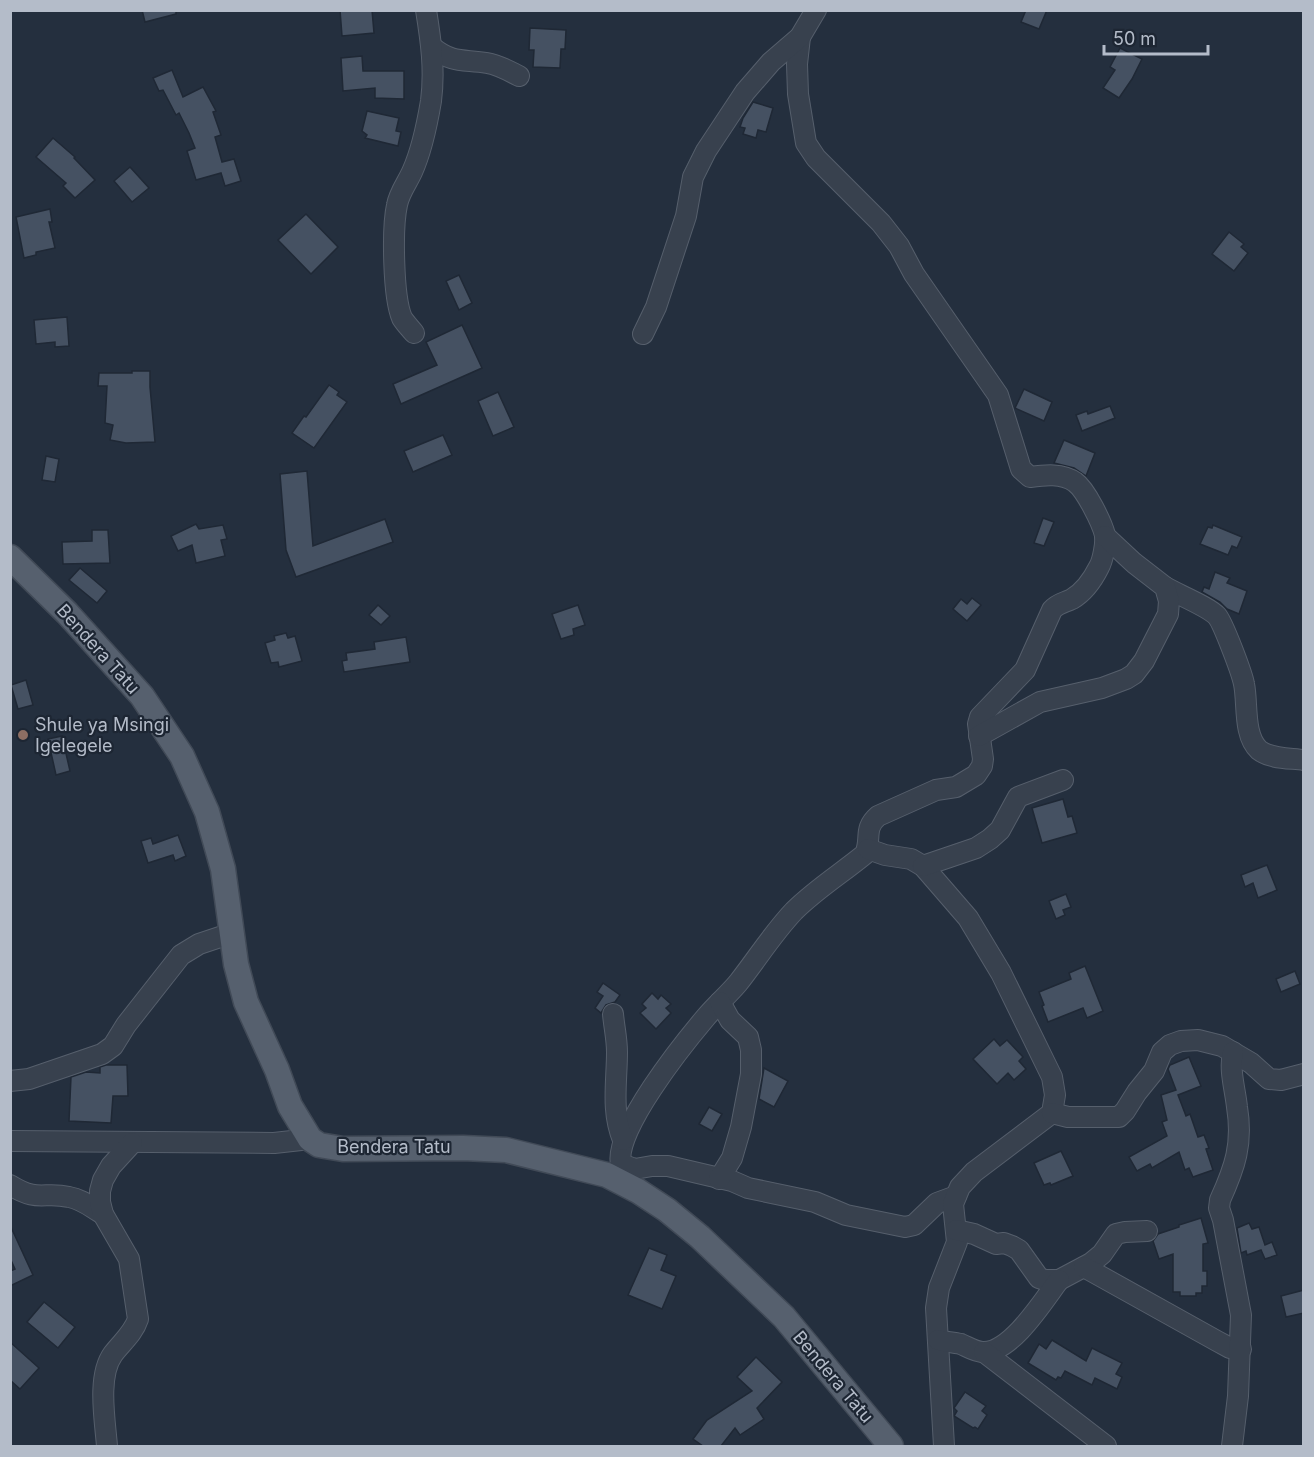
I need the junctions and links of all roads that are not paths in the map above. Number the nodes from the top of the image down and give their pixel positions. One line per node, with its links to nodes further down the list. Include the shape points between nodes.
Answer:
1 (426, 10): 4 (street)
2 (816, 10): 3 (street)
3 (800, 37): 7 (street, via 771,62 745,93 706,151 693,177 686,216); 8 (street, via 798,84 806,143 899,246 914,274 998,395 1021,469 1030,477 1061,476 1076,483 1086,495)
4 (432, 47): 5 (street, via 444,56 496,65); 6 (street, via 430,102 422,144 397,205 397,295 403,320)
5 (519, 76)
6 (414, 333)
7 (643, 334)
8 (1105, 536): 10 (street); 11 (street, via 1101,566 1083,592 1052,610 1025,670 980,717)
9 (10, 557): 16 (main road, Bendera Tatu, via 142,696 182,756 207,812 224,869)
10 (1165, 587): 11 (street, via 1168,614 1134,674 1102,688 1040,702); 12 (street, via 1218,617 1244,682 1252,741 1259,750)
11 (979, 736): 14 (street, via 983,759 976,775 956,787 936,790 878,816 869,827)
12 (1304, 760)
13 (1063, 780): 15 (street, via 1018,797 1000,830 983,844)
14 (868, 849): 15 (street, via 911,859); 17 (street, via 794,911)
15 (923, 866): 22 (street, via 968,918 1000,973 1052,1077)
16 (232, 933): 21 (street, via 181,955 113,1046 29,1079); 23 (main road, Bendera Tatu, via 246,1002 291,1106)
17 (720, 1002): 24 (street, via 682,1046 635,1114); 27 (street, via 730,1020 748,1037 751,1074 732,1158)
18 (613, 1014): 24 (street, via 617,1126)
19 (1233, 1052): 20 (street, via 1269,1078 1281,1080); 22 (street, via 1198,1040 1181,1041 1162,1052 1154,1071 1119,1117 1068,1117); 36 (street, via 1230,1064 1238,1108 1239,1151 1219,1208 1241,1315)
20 (1304, 1074)
21 (10, 1082)
22 (1052, 1113): 29 (street, via 974,1173)
23 (310, 1139): 26 (street, via 274,1143); 39 (main road, Bendera Tatu, via 319,1145 343,1149 506,1150 607,1175 638,1191 700,1237 784,1317)
24 (623, 1140): 27 (street, via 619,1156 626,1167 668,1166)
25 (10, 1141): 26 (street)
26 (132, 1143): 30 (street, via 102,1180 99,1191)
27 (719, 1179): 29 (street, via 814,1202 846,1215 905,1227 914,1225 937,1203)
28 (10, 1185): 30 (street, via 35,1197 80,1200)
29 (956, 1196): 31 (street)
30 (103, 1214): 38 (street, via 129,1260 138,1319 104,1374)
31 (956, 1230): 34 (street, via 1012,1246 1039,1278); 35 (street, via 957,1242 939,1288)
32 (1147, 1232): 33 (street, via 1116,1234 1102,1254)
33 (1084, 1267): 34 (street); 36 (street, via 1230,1348)
34 (1059, 1280): 37 (street, via 1008,1341)
35 (938, 1340): 37 (street); 40 (street)
36 (1241, 1349): 42 (street)
37 (984, 1352): 41 (street)
38 (108, 1446)
39 (891, 1446)
40 (944, 1446)
41 (1106, 1446)
42 (1232, 1446)

